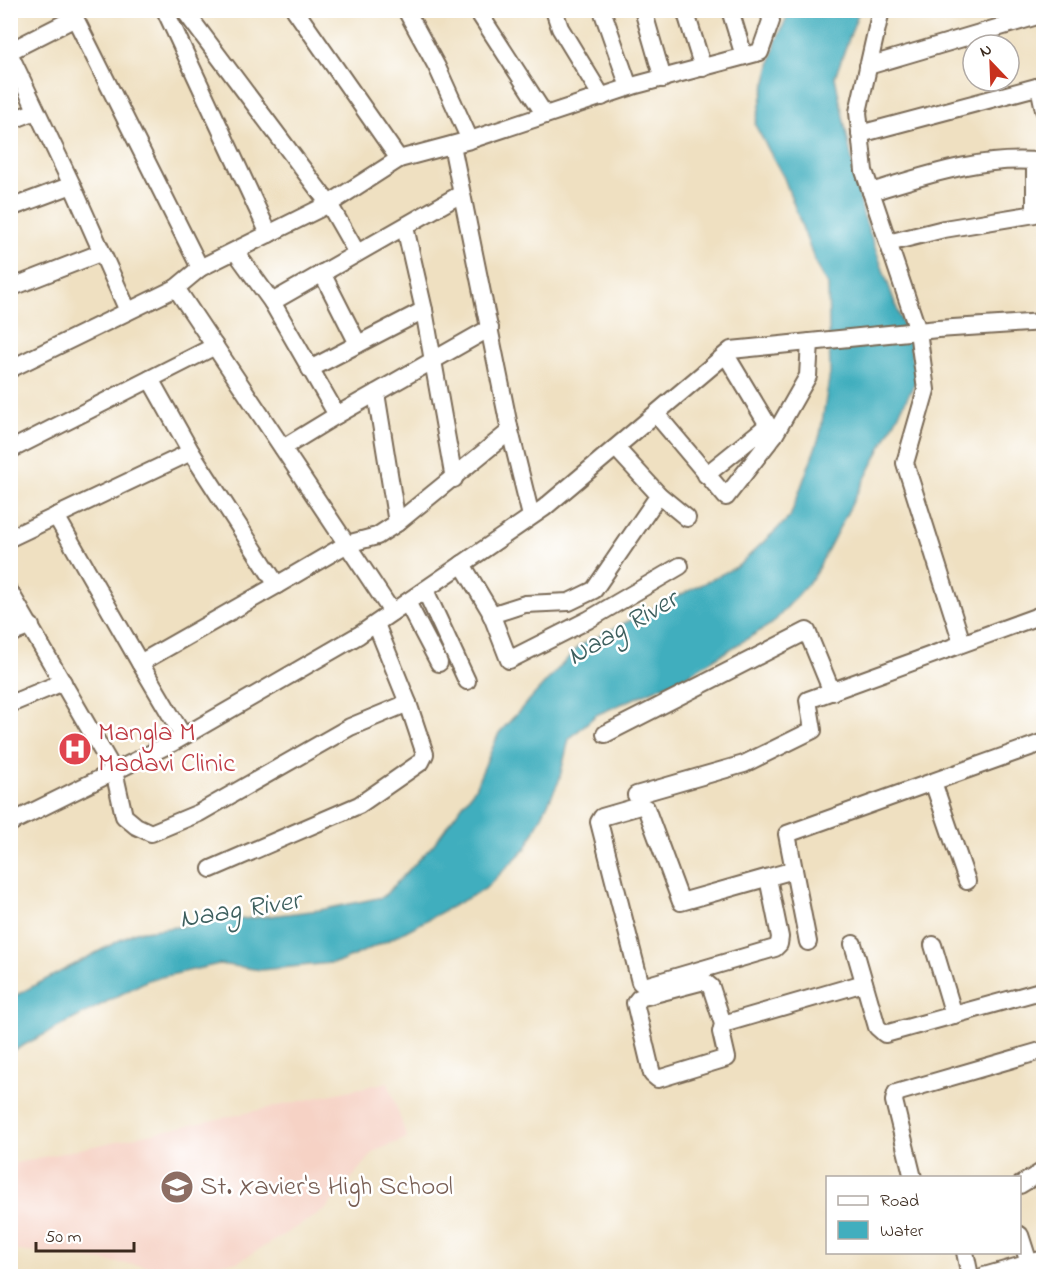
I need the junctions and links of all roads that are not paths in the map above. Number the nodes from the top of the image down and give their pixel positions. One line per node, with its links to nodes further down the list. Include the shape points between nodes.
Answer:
1 (165, 10): 38 (street)
2 (184, 10): 35 (street)
3 (295, 10): 30 (street)
4 (406, 10): 28 (street)
5 (477, 10): 25 (street)
6 (554, 10): 22 (street, via 566,38)
7 (602, 10): 21 (street)
8 (643, 10): 19 (street)
9 (685, 10): 18 (street)
10 (730, 10): 16 (street)
11 (770, 10): 16 (street, via 771,21 760,51)
12 (881, 10): 17 (street)
13 (75, 13): 15 (street); 43 (street)
14 (1044, 14): 17 (street)
15 (10, 53): 24 (street)
16 (744, 56): 18 (street)
17 (868, 66): 27 (street, via 858,112)
18 (703, 68): 19 (street)
19 (663, 79): 21 (street)
20 (1041, 85): 23 (street); 27 (street)
21 (629, 87): 22 (street)
22 (602, 97): 25 (street)
23 (1044, 110)
24 (36, 111): 26 (street); 32 (street)
25 (545, 115): 28 (street)
26 (10, 121)
27 (860, 134): 33 (street)
28 (470, 140): 29 (street)
29 (452, 145): 30 (street); 34 (street)
30 (399, 159): 35 (street)
31 (1039, 162): 33 (street, via 953,167); 39 (street, via 1035,214)
32 (72, 185): 36 (street); 41 (street)
33 (871, 192): 39 (street)
34 (461, 194): 37 (street); 51 (street)
35 (329, 204): 38 (street); 42 (street)
36 (10, 208)
37 (405, 226): 42 (street); 48 (street)
38 (268, 234): 40 (street)
39 (888, 243): 52 (street)
40 (235, 251): 43 (street); 47 (street)
41 (100, 253): 45 (street); 49 (street)
42 (357, 253): 44 (street)
43 (200, 268): 46 (street)
44 (322, 273): 47 (street); 54 (street)
45 (10, 288)
46 (176, 288): 49 (street); 55 (street)
47 (272, 302): 59 (street)
48 (424, 310): 54 (street); 57 (street)
49 (128, 311): 58 (street)
50 (1044, 322): 52 (street)
51 (489, 328): 57 (street); 65 (street)
52 (918, 331): 53 (street); 91 (street, via 926,390 905,463)
53 (813, 341): 56 (street, via 732,350); 64 (street, via 808,375)
54 (358, 344): 59 (street)
55 (215, 346): 60 (street); 66 (street)
56 (726, 355): 62 (street); 64 (street)
57 (431, 361): 61 (street); 71 (street)
58 (10, 369)
59 (310, 369): 63 (street)
60 (150, 379): 68 (street); 69 (street)
61 (376, 393): 63 (street); 76 (street)
62 (656, 414): 67 (street); 70 (street)
63 (337, 415): 66 (street)
64 (771, 430): 70 (street); 70 (street, via 726,497)
65 (510, 431): 71 (street); 74 (street)
66 (283, 448): 78 (street)
67 (616, 448): 72 (street); 74 (street)
68 (10, 450)
69 (191, 452): 73 (street); 81 (street)
70 (706, 475)
71 (454, 479): 76 (street)
72 (659, 495): 75 (street); 87 (street, via 594,590 569,602 525,604)
73 (56, 516): 77 (street); 92 (street)
74 (531, 516): 79 (street)
75 (687, 518)
76 (397, 523): 78 (street, via 377,536)
77 (10, 538)
78 (347, 544): 81 (street); 85 (street)
79 (462, 564): 82 (street); 87 (street)
80 (680, 566): 87 (street, via 513,659 506,656)
81 (277, 585): 92 (street)
82 (425, 590): 84 (street); 94 (street)
83 (10, 592): 89 (street)
84 (407, 602): 85 (street); 93 (street)
85 (392, 612): 88 (street)
86 (1044, 614): 91 (street)
87 (491, 615)
88 (376, 624): 97 (street); 100 (street)
89 (31, 626): 90 (street); 95 (street)
90 (10, 634)
91 (962, 643): 96 (street)
92 (140, 663): 100 (street)
93 (439, 663)
94 (467, 681)
95 (63, 682): 98 (street); 102 (street)
96 (832, 692): 99 (street, via 807,631); 104 (street, via 808,700 813,730 744,764)
97 (408, 703): 102 (street, via 350,728 199,813 151,833 124,816); 106 (street, via 425,754 421,762 358,804)
98 (10, 704)
99 (605, 734)
100 (183, 736): 102 (street)
101 (1044, 742): 103 (street)
102 (114, 771): 105 (street)
103 (933, 782): 107 (street, via 787,834); 109 (street)
104 (636, 795)
105 (10, 823)
106 (211, 869)
107 (794, 870): 108 (street); 110 (street)
108 (768, 878): 108 (street, via 681,902 646,808 640,806 602,817 599,822 640,982 645,986 775,948 780,937)
109 (967, 881)
110 (808, 942)
111 (852, 944): 113 (street)
112 (933, 945): 115 (street)
113 (864, 983): 115 (street, via 877,1027 885,1034); 116 (street)
114 (1044, 990): 115 (street)
115 (954, 1015)
116 (723, 1024): 116 (street, via 726,1058 658,1078 652,1074 635,1003 639,998 704,981 711,987)
117 (1044, 1050): 119 (street, via 896,1093 894,1101)
118 (1043, 1171): 120 (street)
119 (913, 1176)
120 (1021, 1184)
121 (1021, 1237): 123 (street)
122 (965, 1254): 124 (street)
123 (1036, 1261): 125 (street)
124 (970, 1276)
125 (984, 1276)

